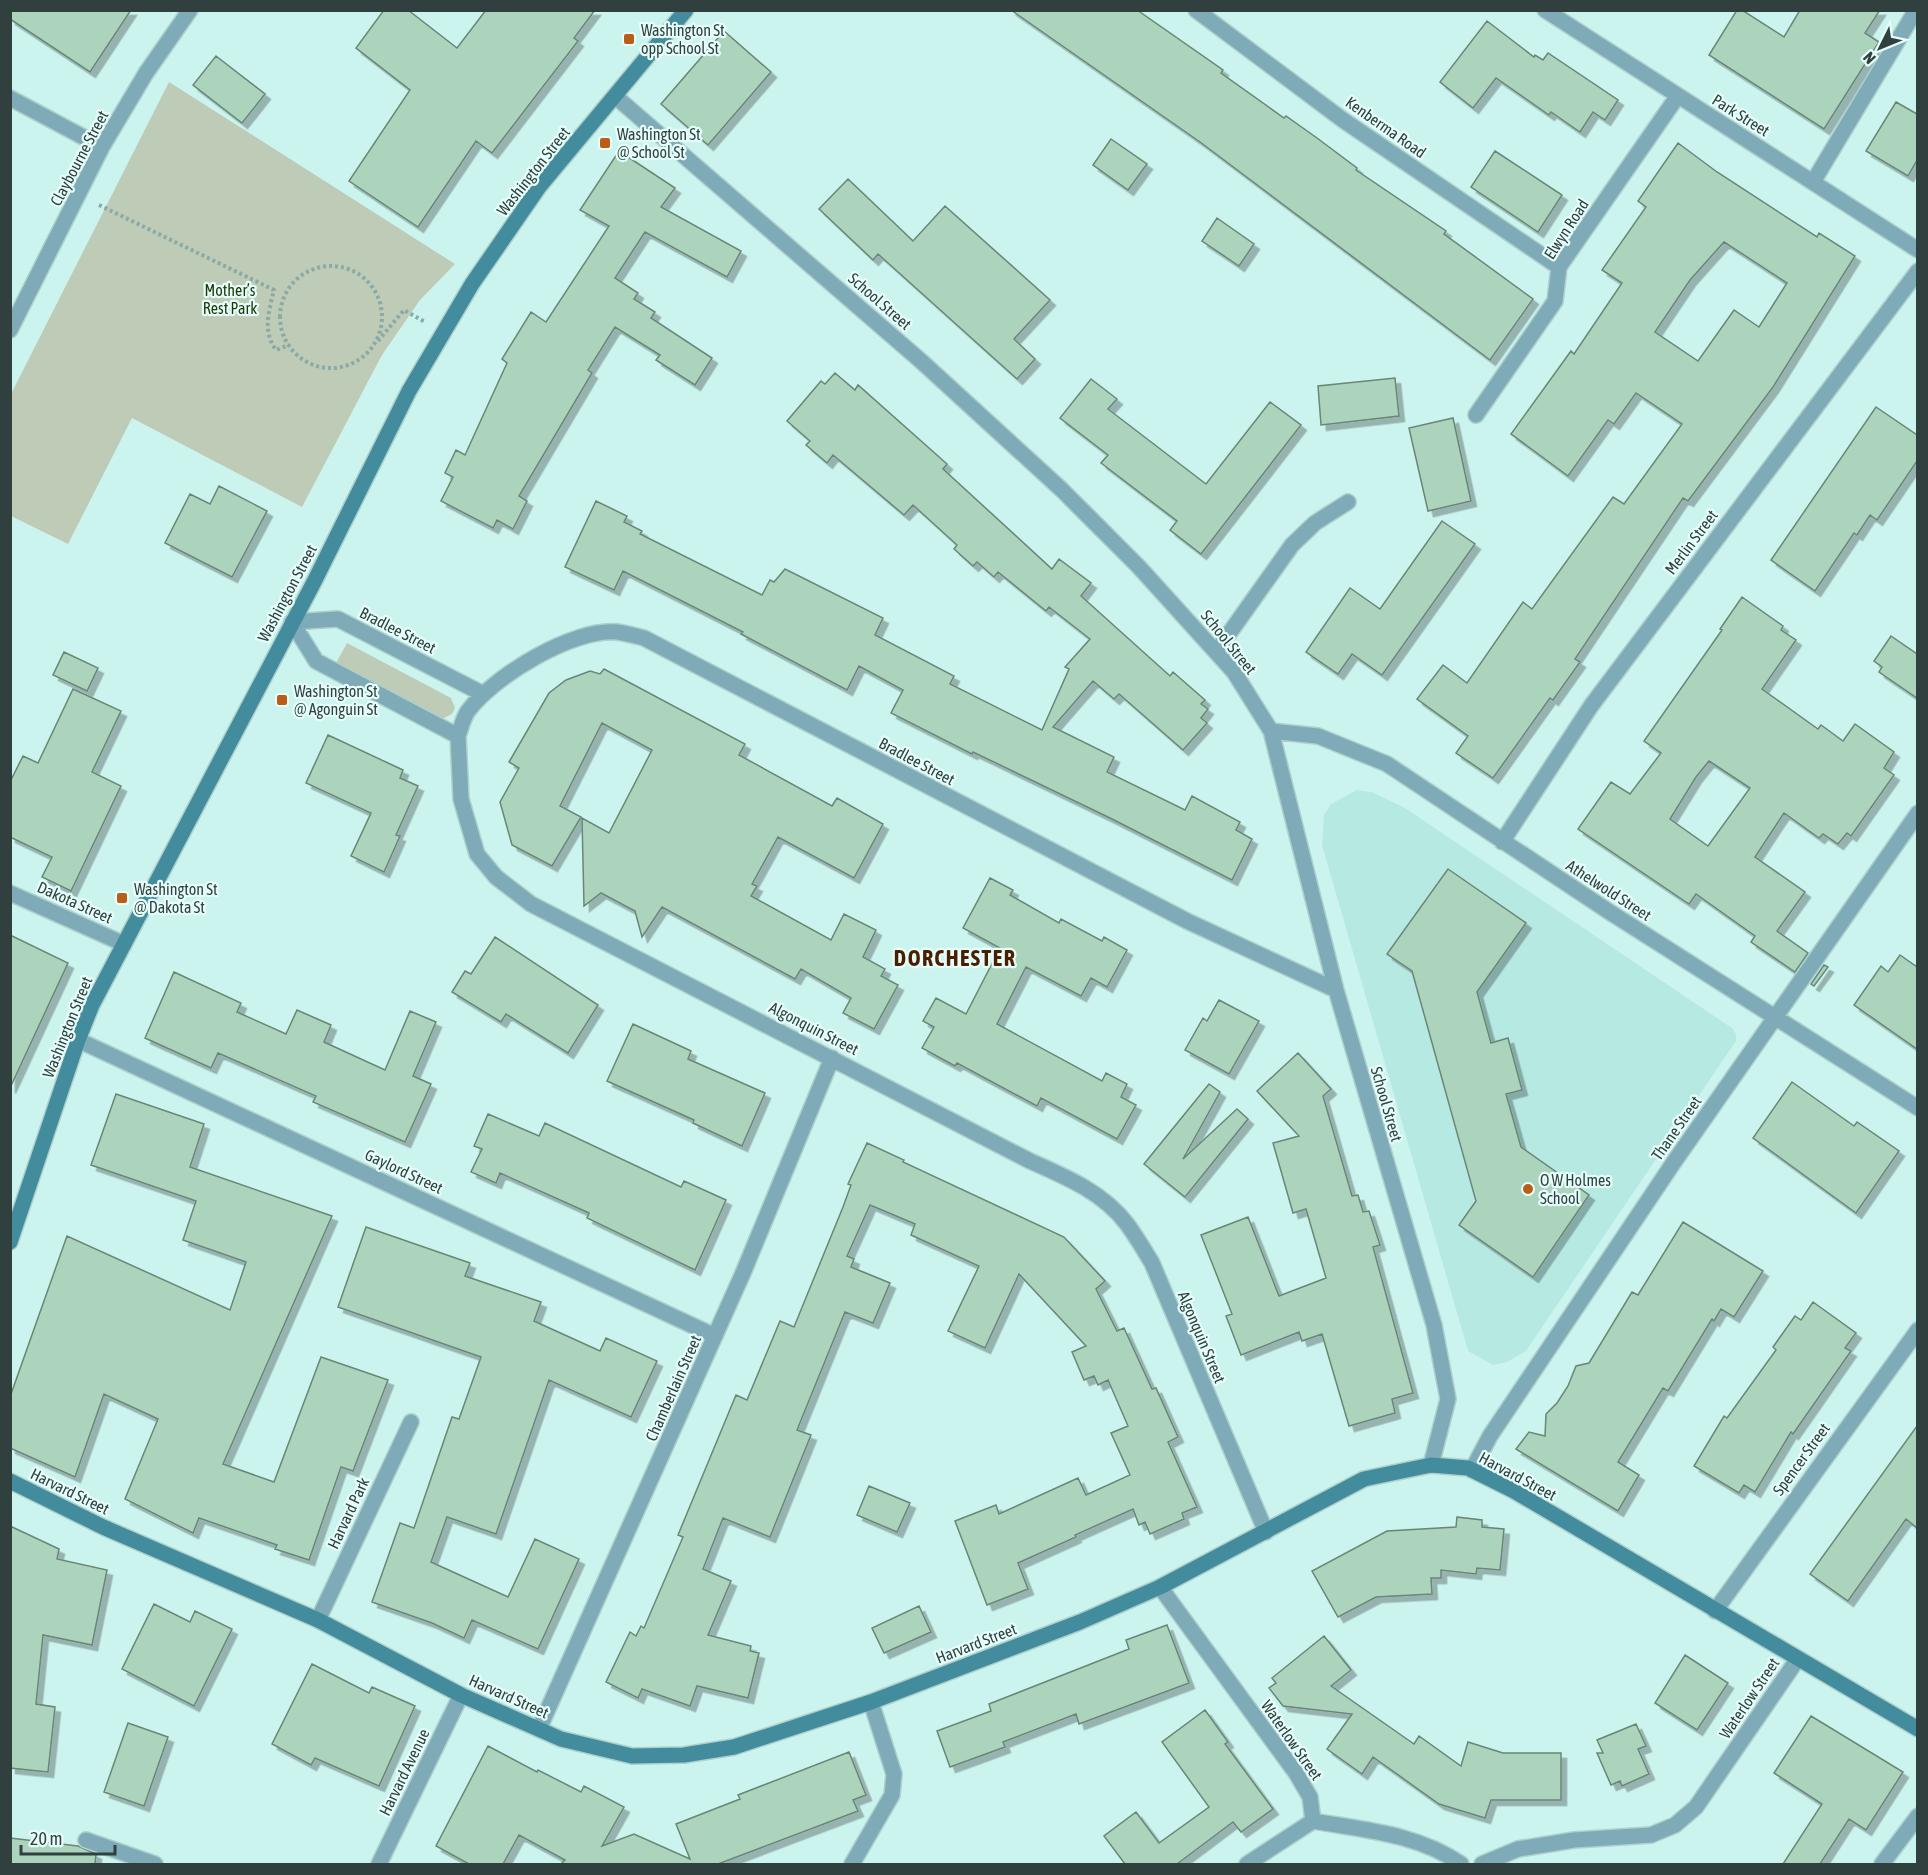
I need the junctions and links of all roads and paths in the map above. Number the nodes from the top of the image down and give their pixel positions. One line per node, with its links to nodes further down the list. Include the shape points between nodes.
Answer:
1 (190, 10): 9 (street, Claybourne Street)
2 (686, 10): 6 (main road, Washington Street)
3 (1196, 10): 13 (street, Kenberma Road, via 1343,120)
4 (1545, 10): 7 (street, Park Street)
5 (1916, 10): 10 (street)
6 (616, 97): 16 (main road, Washington Street, via 539,187); 22 (street, School Street, via 1062,490)
7 (1677, 97): 10 (street, Park Street); 13 (street, Elwyn Road)
8 (10, 98): 9 (street)
9 (102, 147): 11 (street, Claybourne Street)
10 (1813, 182): 12 (street, Park Street)
11 (71, 210): 15 (street, Claybourne Street); 18 (path, via 90,221 99,205 274,290 266,327 270,342 276,350)
12 (1917, 250)
13 (1559, 267): 19 (street, Elwyn Road, via 1555,302)
14 (1917, 270): 27 (street, Merlin Street, via 1591,706)
15 (10, 330)
16 (443, 333): 17 (path, via 404,310); 21 (main road, Washington Street)
17 (375, 344): 18 (path, via 363,357 336,368 318,366); 18 (path, via 382,326 382,308 371,284 357,273 334,265 308,271 293,282 284,297 281,324)
18 (289, 345)
19 (1476, 415)
20 (1348, 502): 22 (street, via 1292,544)
21 (292, 622): 23 (street, Bradlee Street, via 338,619); 25 (street, via 316,661); 29 (main road, Washington Street)
22 (1216, 652): 24 (street, School Street)
23 (483, 694): 25 (street, Bradlee Street, via 467,712); 30 (street, Bradlee Street, via 539,654 589,634 616,632 644,638 1187,921)
24 (1270, 731): 27 (street, Athelwold Street, via 1318,736 1387,764); 30 (street, School Street)
25 (458, 736): 33 (street, Algonquin Street, via 461,799 477,854 496,877 531,904)
26 (1917, 813): 31 (street, Thane Street)
27 (1502, 842): 31 (street, Athelwold Street)
28 (10, 893): 29 (street, Dakota Street)
29 (124, 944): 32 (main road, Washington Street)
30 (1336, 990): 39 (street, School Street, via 1436,1336 1449,1399)
31 (1776, 1019): 34 (street, Athelwold Street); 40 (street, Thane Street, via 1667,1172 1494,1430)
32 (78, 1040): 35 (main road, Washington Street); 37 (street, Gaylord Street)
33 (832, 1058): 37 (street, Chamberlain Street); 42 (street, Algonquin Street, via 1073,1180 1103,1200 1126,1223 1152,1263)
34 (1917, 1108)
35 (10, 1242)
36 (1917, 1330): 44 (street, Spencer Street)
37 (715, 1336): 49 (street, Chamberlain Street)
38 (411, 1422): 45 (street, Harvard Park)
39 (1431, 1465): 40 (main road, Harvard Street); 42 (main road, Harvard Street, via 1364,1479)
40 (1472, 1470): 44 (main road, Harvard Street)
41 (10, 1481): 45 (main road, Harvard Street, via 103,1527)
42 (1266, 1532): 43 (main road, Harvard Street)
43 (1160, 1587): 48 (main road, Harvard Street); 52 (street, Waterlow Street, via 1296,1773 1310,1797)
44 (1715, 1611): 46 (main road, Harvard Street)
45 (318, 1620): 47 (main road, Harvard Street)
46 (1797, 1660): 50 (main road, Harvard Street); 59 (street, Waterlow Street, via 1696,1807 1675,1826 1652,1835 1574,1840 1518,1849)
47 (461, 1695): 49 (main road, Harvard Street); 55 (street, Harvard Avenue)
48 (871, 1702): 49 (main road, Harvard Street, via 734,1747 684,1755 632,1756 561,1739); 56 (street, via 894,1774 892,1795)
49 (539, 1729)
50 (1917, 1729)
51 (1917, 1816): 60 (street)
52 (1313, 1821): 57 (street); 58 (street, via 1418,1840)
53 (86, 1840): 54 (street)
54 (155, 1864)
55 (379, 1864)
56 (852, 1864)
57 (1247, 1864)
58 (1461, 1864)
59 (1482, 1864)
60 (1882, 1864)

